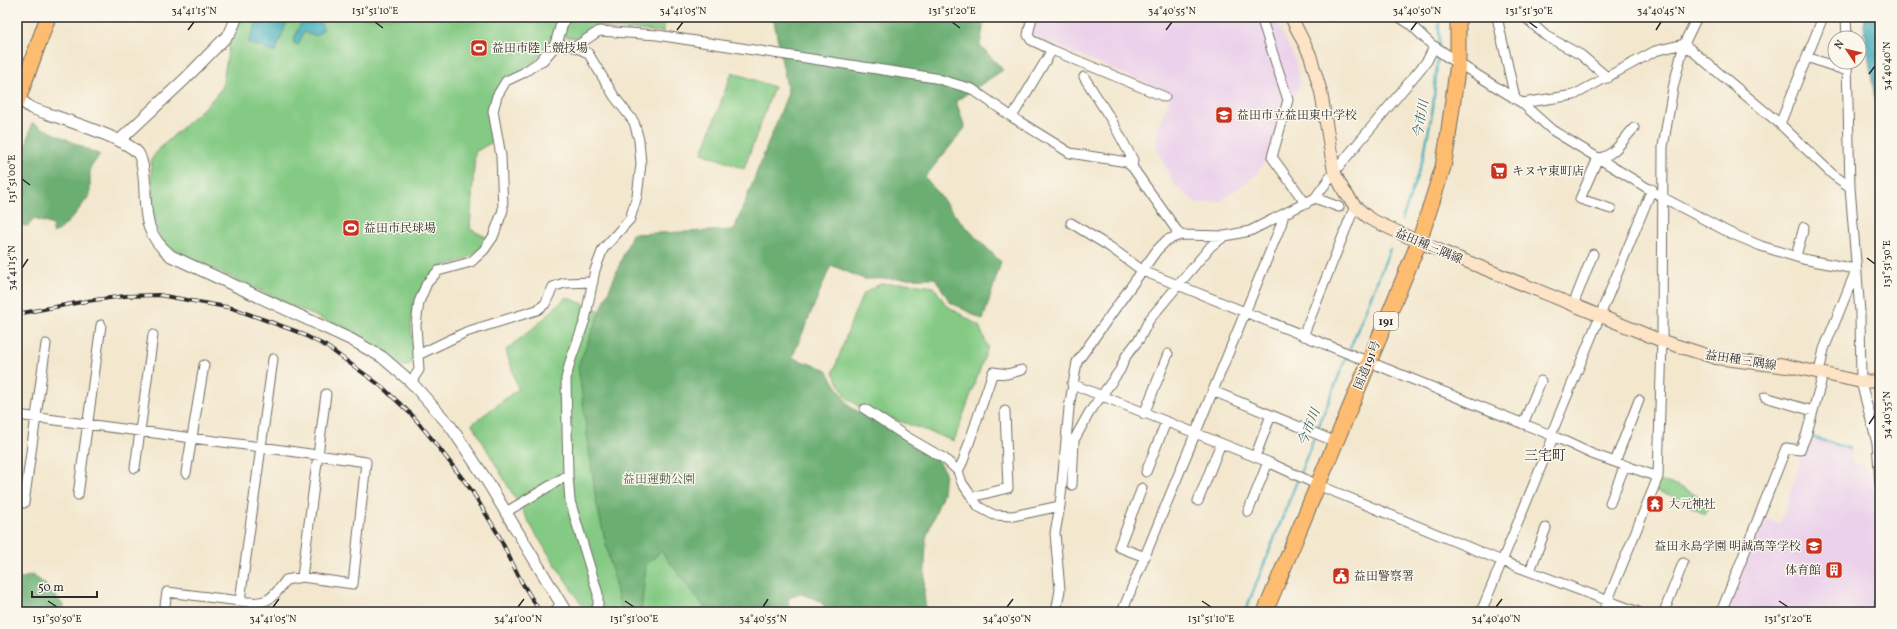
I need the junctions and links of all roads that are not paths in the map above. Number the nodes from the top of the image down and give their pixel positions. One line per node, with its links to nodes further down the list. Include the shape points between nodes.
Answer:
1 (48, 17): 28 (highway)
2 (237, 17): 33 (street, via 230,33)
3 (564, 17): 15 (street)
4 (1032, 17): 19 (street, via 1028,36)
5 (1261, 17): 41 (street, via 1288,100 1272,157)
6 (1290, 17): 36 (main road, 益田種三隅線, via 1310,55 1321,92)
7 (1399, 17): 18 (street)
8 (1458, 17): 23 (highway, 国道191号 / 191)
9 (1497, 17): 29 (street)
10 (1525, 17): 26 (street, via 1546,36 1581,55)
11 (1698, 17): 16 (street)
12 (1823, 17): 20 (street)
13 (1846, 17): 14 (street)
14 (1847, 30)
15 (556, 44): 17 (street); 21 (street)
16 (1684, 44): 26 (street, via 1655,51); 31 (street); 39 (street, via 1673,88 1663,148)
17 (575, 47): 30 (street, via 599,31 658,35 878,68 935,78 972,89); 55 (street, via 588,53 614,96 634,122 641,164 637,196 630,219 604,249)
18 (1434, 47): 23 (street); 36 (street, via 1427,61)
19 (1052, 50): 27 (street); 30 (street)
20 (1807, 57): 22 (street); 31 (street)
21 (542, 60): 66 (street, via 506,81 497,96 493,111 501,156 503,210 493,237 484,250 471,262 438,271 427,283 419,302 416,325)
22 (1827, 62)
23 (1458, 63): 29 (street); 50 (highway, 国道191号 / 191, via 1443,167)
24 (1847, 70): 37 (street)
25 (1084, 77): 35 (street, via 1133,160)
26 (1608, 78): 29 (street, via 1574,95)
27 (1165, 97)
28 (18, 99): 33 (street, via 31,108)
29 (1518, 100): 34 (street, via 1552,130)
30 (1012, 117): 35 (street, via 1070,153 1110,158 1127,162)
31 (1780, 124): 37 (street, via 1832,174)
32 (1634, 128): 34 (street, via 1612,153)
33 (120, 140): 74 (street, via 138,153 143,166 147,224 160,247 171,256 382,356)
34 (1598, 158): 38 (street); 44 (street, via 1580,199)
35 (1132, 167): 48 (street)
36 (1334, 172): 40 (street); 42 (main road, 益田種三隅線)
37 (1850, 187): 54 (street)
38 (1652, 189): 39 (street); 59 (street)
39 (1662, 197): 52 (street, via 1761,246); 63 (street)
40 (1315, 198): 41 (street); 43 (street)
41 (1306, 204): 45 (street)
42 (1355, 206): 50 (main road, 益田種三隅線, via 1370,219); 62 (street)
43 (1339, 207)
44 (1611, 209)
45 (1284, 214): 49 (street, via 1250,231); 58 (street)
46 (1072, 223): 53 (street)
47 (1804, 227): 52 (street)
48 (1180, 235): 49 (street); 53 (street, via 1167,240)
49 (1225, 236): 56 (street, via 1211,246)
50 (1419, 242): 57 (main road, 益田種三隅線); 68 (highway, 国道191号 / 191)
51 (1593, 254): 57 (street)
52 (1796, 256): 54 (street)
53 (1143, 271): 56 (street); 76 (street, via 1077,362)
54 (1855, 271): 71 (street, via 1824,349 1820,368); 75 (street, via 1860,312)
55 (593, 282): 66 (street, via 564,283 553,287 544,304 537,310 466,332); 108 (street, via 585,320 566,380)
56 (1179, 285): 58 (street); 79 (street, via 1149,320 1120,370)
57 (1573, 305): 59 (main road, 益田種三隅線)
58 (1246, 311): 62 (street); 77 (street)
59 (1601, 317): 63 (main road, 益田種三隅線); 94 (street)
60 (101, 325): 90 (street)
61 (153, 335): 92 (street)
62 (1303, 336): 68 (street)
63 (1662, 341): 71 (main road, 益田種三隅線, via 1724,359); 109 (street)
64 (46, 344): 88 (street)
65 (1168, 354): 85 (street)
66 (418, 355): 74 (street, via 419,370)
67 (274, 359): 98 (street)
68 (1368, 362): 91 (street); 96 (highway, 国道191号 / 191)
69 (204, 365): 95 (street)
70 (1022, 370): 105 (street, via 1007,374 993,372)
71 (1823, 375): 75 (main road, 益田種三隅線); 84 (street)
72 (1541, 381): 91 (street)
73 (1880, 381): 75 (main road, 益田種三隅線)
74 (411, 382): 120 (street, via 451,427)
75 (1862, 382): 110 (street, via 1877,443)
76 (1072, 384): 79 (street); 119 (street)
77 (1213, 391): 87 (street); 93 (street)
78 (326, 394): 99 (street)
79 (1101, 396): 85 (street); 112 (street, via 1074,440)
80 (1765, 398): 84 (street)
81 (1639, 400): 102 (street)
82 (865, 409): 105 (street, via 945,459)
83 (1005, 411): 115 (street, via 1008,488)
84 (1813, 411): 141 (street, via 1800,450 1786,448)
85 (1144, 414): 89 (street)
86 (17, 415): 88 (street)
87 (1271, 415): 96 (street); 100 (street)
88 (37, 418): 90 (street); 117 (street)
89 (1166, 422): 93 (street); 106 (street)
90 (88, 424): 92 (street); 114 (street)
91 (1523, 424): 94 (street)
92 (141, 431): 95 (street); 104 (street)
93 (1195, 434): 97 (street); 123 (street)
94 (1551, 435): 102 (street); 124 (street, via 1552,440)
95 (192, 438): 98 (street); 107 (street)
96 (1336, 442): 111 (highway, 国道191号 / 191)
97 (1221, 443): 100 (street); 116 (street)
98 (261, 446): 99 (street); 130 (street)
99 (318, 455): 127 (street); 127 (street, via 366,462 353,584)
100 (1255, 457): 101 (street)
101 (1268, 462): 111 (street); 121 (street)
102 (1615, 462): 103 (street)
103 (1625, 465): 109 (street); 118 (street)
104 (135, 468)
105 (958, 471): 115 (street, via 962,483)
106 (1146, 472)
107 (186, 473)
108 (568, 475): 120 (street); 133 (street, via 570,501 598,594)
109 (1658, 477): 128 (street)
110 (1880, 484)
111 (1318, 485): 124 (street); 136 (highway, 国道191号 / 191)
112 (1072, 486)
113 (1142, 488): 123 (street, via 1118,547)
114 (78, 495)
115 (972, 497): 119 (street, via 979,507 994,515 1013,516)
116 (1198, 501)
117 (24, 503)
118 (1610, 503)
119 (1060, 506): 134 (street, via 1055,533 1060,590)
120 (506, 512): 131 (street)
121 (1248, 512)
122 (1546, 528): 126 (street)
123 (1145, 557): 135 (street)
124 (1502, 561): 126 (street); 137 (street)
125 (1683, 563): 140 (street)
126 (1530, 571): 128 (street)
127 (302, 577): 130 (street, via 286,580 269,600 258,604)
128 (1608, 600): 138 (street); 139 (street)
129 (1880, 600): 142 (street)
130 (240, 601): 132 (street, via 167,592)
131 (560, 609)
132 (164, 612)
133 (595, 612)
134 (1056, 612)
135 (1122, 612)
136 (1265, 612)
137 (1481, 612)
138 (1603, 612)
139 (1638, 612)
140 (1664, 612)
141 (1721, 612)
142 (1879, 612)

